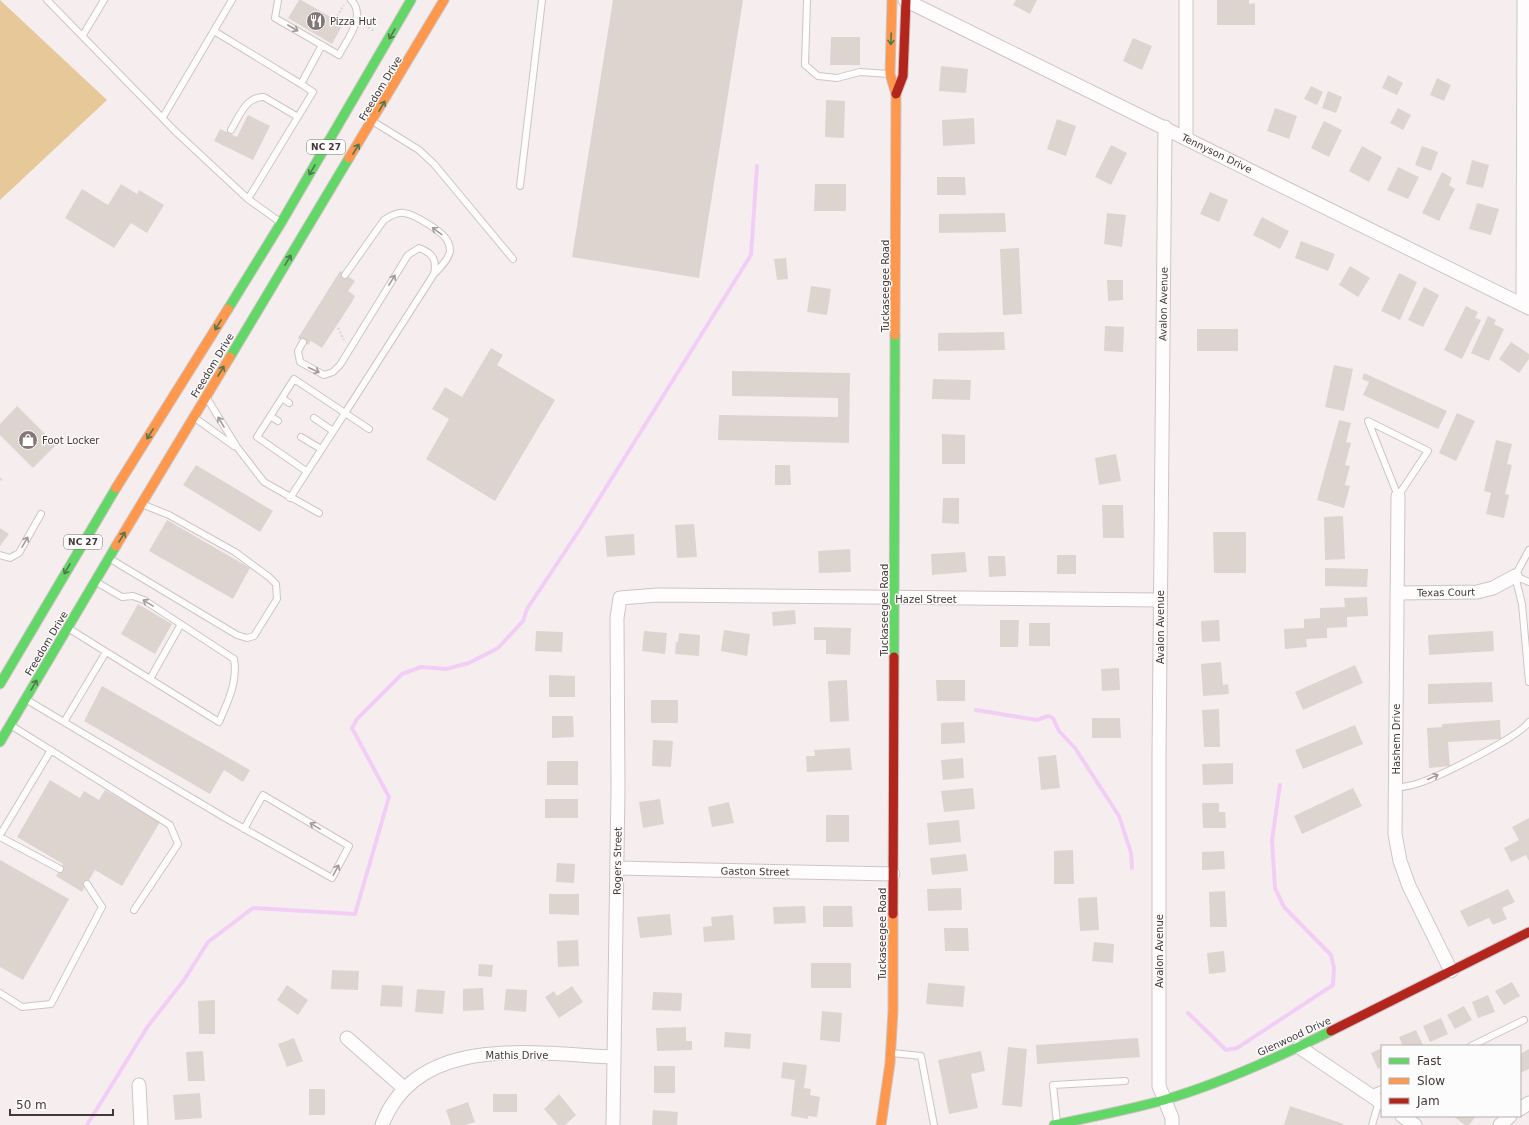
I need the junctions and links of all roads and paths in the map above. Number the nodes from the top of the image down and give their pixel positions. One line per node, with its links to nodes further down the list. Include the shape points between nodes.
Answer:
1 (46, 0): 20 (lane)
2 (104, 0): 20 (lane)
3 (232, 0): 18 (lane)
4 (278, 0): 21 (lane, one-way to 21, via 275,18)
5 (346, 0): 16 (path)
6 (351, 0): 21 (lane, via 358,9 357,20 339,55)
7 (412, 0): 34 (main road, Freedom Drive / NC 27, one-way to 34)
8 (433, 0): 22 (main road, via 423,23)
9 (444, 0): 22 (main road, Freedom Drive / NC 27)
10 (542, 0): 32 (lane)
11 (807, 0): 23 (lane, via 804,65 818,76 837,78 860,72)
12 (892, 0): 23 (main road, Tuckaseegee Road, one-way to 23)
13 (906, 0): 25 (main road, Tuckaseegee Road, via 903,76); 29 (street, Tennyson Drive)
14 (1186, 0): 31 (street)
15 (1524, 0): 38 (street)
16 (337, 16)
17 (359, 21): 19 (path)
18 (214, 31): 24 (lane); 26 (lane)
19 (376, 32)
20 (83, 36): 26 (lane)
21 (322, 45): 24 (lane)
22 (418, 45): 28 (main road, Freedom Drive / NC 27, one-way to 22)
23 (890, 74): 25 (main road, Tuckaseegee Road)
24 (301, 84): 27 (lane, via 314,92)
25 (896, 94): 67 (main road, Tuckaseegee Road)
26 (163, 117): 33 (lane)
27 (298, 117): 30 (lane, via 264,97 259,97 248,102); 33 (lane)
28 (372, 121): 35 (lane, via 419,150 434,164); 40 (main road, Freedom Drive / NC 27, one-way to 28)
29 (1165, 127): 31 (street, Tennyson Drive); 68 (street, Avalon Avenue)
30 (231, 130)
31 (1186, 138): 38 (street, Tennyson Drive)
32 (520, 186)
33 (248, 199): 34 (lane)
34 (281, 223): 74 (main road, Freedom Drive / NC 27, one-way to 74, via 173,403 82,543)
35 (513, 259)
36 (434, 274): 37 (lane, one-way to 37, via 450,253 449,242 419,219 404,213 393,214 384,220); 39 (lane, one-way to 36, via 298,351 300,362 324,375 334,372 408,255 419,248 426,251 434,257); 43 (lane)
37 (345, 275)
38 (1526, 306)
39 (304, 342)
40 (206, 396): 44 (main road, Freedom Drive / NC 27); 51 (lane, one-way to 40)
41 (282, 398): 42 (lane); 43 (lane, via 294,379); 45 (lane)
42 (289, 403)
43 (345, 412): 48 (lane); 49 (lane)
44 (190, 415): 51 (lane); 56 (main road, Freedom Drive / NC 27)
45 (270, 416): 47 (lane); 53 (lane, via 257,437)
46 (314, 418): 49 (lane)
47 (278, 421)
48 (369, 429)
49 (333, 431): 52 (lane)
50 (301, 437): 52 (lane)
51 (237, 447): 55 (lane, via 264,482)
52 (321, 449): 53 (lane)
53 (306, 471): 55 (lane)
54 (1398, 496): 54 (lane, via 1428,451 1368,421 1370,428); 65 (street, Hashem Drive)
55 (290, 498): 57 (lane)
56 (141, 504): 61 (main road, Freedom Drive / NC 27, one-way to 56); 61 (lane, via 169,515 235,552 276,584 277,599 254,636 247,638 237,635)
57 (318, 513)
58 (41, 514): 60 (lane, one-way to 58, via 10,558 19,553)
59 (1529, 550): 62 (lane)
60 (0, 555)
61 (109, 559): 63 (main road, Freedom Drive / NC 27)
62 (1515, 576): 64 (lane); 65 (street, Texas Court, via 1493,588 1477,592); 73 (lane, via 1522,604)
63 (95, 582): 69 (lane, one-way to 63, via 144,600 133,596 122,597); 70 (main road, Freedom Drive / NC 27)
64 (1529, 582)
65 (1397, 593): 81 (street, Hashem Drive)
66 (620, 598): 67 (street, Hazel Street, via 658,595); 84 (street, Rogers Street, via 617,618)
67 (895, 599): 68 (street, Hazel Street); 86 (main road, Tuckaseegee Road)
68 (1160, 600): 102 (street, Avalon Avenue, via 1159,1086)
69 (181, 624): 72 (lane); 72 (lane, via 234,659 236,667 233,688 219,722)
70 (68, 628): 71 (lane); 75 (main road, Freedom Drive / NC 27, one-way to 70)
71 (106, 652): 72 (lane); 76 (lane)
72 (150, 679)
73 (1529, 682)
74 (0, 684)
75 (26, 700): 76 (lane); 78 (main road, Freedom Drive / NC 27)
76 (64, 722): 82 (lane)
77 (1529, 722): 81 (lane, one-way to 77, via 1432,778 1492,748)
78 (10, 725): 79 (main road, Freedom Drive / NC 27); 80 (lane)
79 (0, 742)
80 (51, 750): 83 (lane); 88 (lane, via 170,825 178,844)
81 (1395, 788): 90 (street, Hashem Drive, via 1395,834 1400,861 1409,886)
82 (244, 829): 82 (lane, one-way to 82, via 332,878 349,846 263,795)
83 (0, 836): 85 (lane)
84 (617, 868): 86 (street, Gaston Street); 97 (street, Rogers Street)
85 (60, 870)
86 (894, 874): 96 (main road, Tuckaseegee Road)
87 (87, 884): 91 (lane, via 102,907 51,1004 22,1007)
88 (134, 910)
89 (1529, 932): 90 (main road, Glenwood Drive)
90 (1451, 970): 95 (main road, Glenwood Drive)
91 (0, 993)
92 (1524, 1020): 94 (lane)
93 (347, 1038): 100 (street)
94 (1473, 1045)
95 (1299, 1047): 101 (street); 102 (main road, Glenwood Drive, via 1195,1090)
96 (891, 1052): 108 (main road, Tuckaseegee Road); 109 (lane, via 921,1056)
97 (614, 1057): 100 (street, Mathis Drive, via 484,1054 449,1062 424,1074); 107 (street, Rogers Street)
98 (1125, 1081): 110 (lane, via 1053,1085)
99 (139, 1085): 105 (street)
100 (405, 1089): 106 (street, Mathis Drive)
101 (1378, 1097): 112 (lane)
102 (1163, 1100): 110 (main road, Glenwood Drive); 111 (street, Avalon Avenue, via 1172,1118)
103 (1403, 1117): 113 (street)
104 (1509, 1117): 114 (street)
105 (141, 1125)
106 (382, 1125)
107 (612, 1125)
108 (881, 1125)
109 (934, 1125)
110 (1056, 1125)
111 (1172, 1125)
112 (1372, 1125)
113 (1415, 1125)
114 (1500, 1125)

